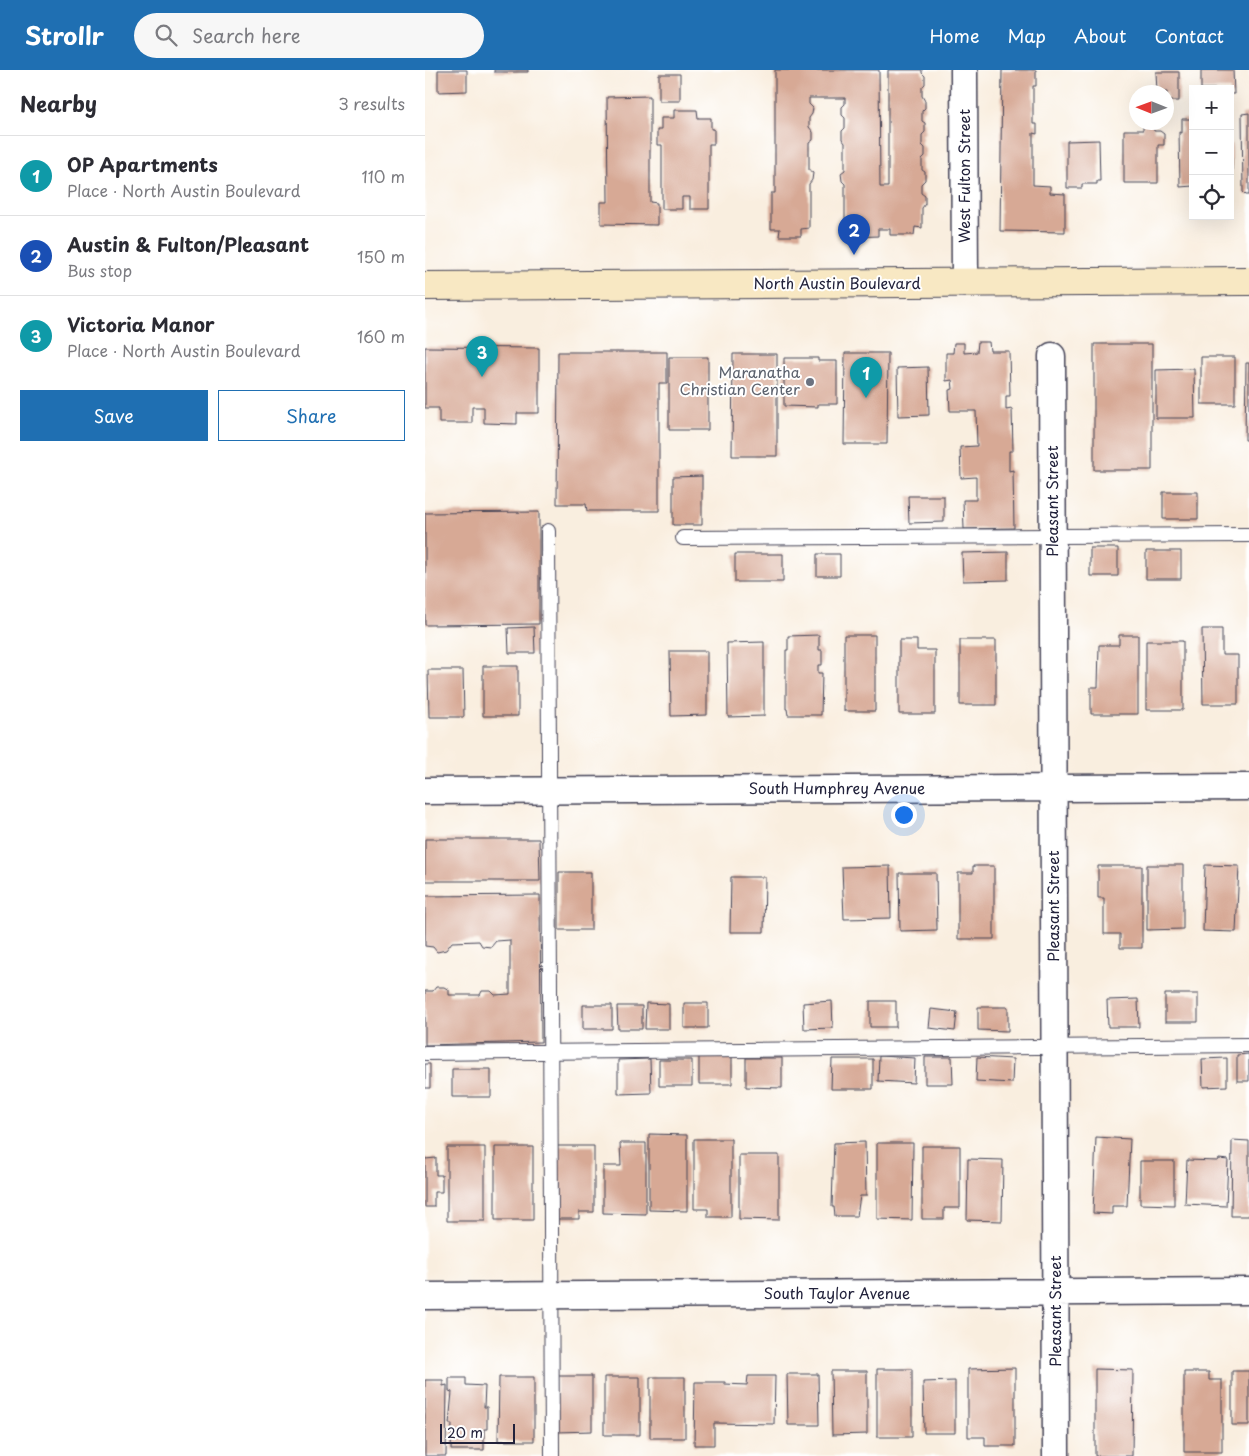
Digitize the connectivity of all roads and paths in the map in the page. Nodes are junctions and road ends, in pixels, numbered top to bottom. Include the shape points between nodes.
1 (964, 70) edge
2 (1249, 281) edge
3 (965, 283) junction
4 (425, 286) edge
5 (1052, 356) dead end
6 (548, 531) dead end
7 (1249, 535) edge
8 (1053, 536) junction
9 (683, 538) dead end
10 (1249, 787) edge
11 (1053, 788) junction
12 (549, 790) junction
13 (425, 791) edge
14 (1249, 1045) edge
15 (1055, 1047) junction
16 (550, 1052) junction
17 (425, 1053) edge
18 (1056, 1292) junction
19 (1249, 1292) edge
20 (551, 1295) junction
21 (425, 1296) edge
22 (552, 1456) edge
23 (1056, 1456) edge

1 - 3 street, West Fulton Street
2 - 3 street, North Austin Boulevard
3 - 4 street, North Austin Boulevard
5 - 8 street, Pleasant Street
6 - 12 lane
7 - 8 lane
8 - 9 lane
8 - 11 street, Pleasant Street
10 - 11 street, South Humphrey Avenue
11 - 12 street, South Humphrey Avenue
11 - 15 street, Pleasant Street
12 - 13 street, South Humphrey Avenue
12 - 16 lane
14 - 15 lane
15 - 16 lane
15 - 18 street, Pleasant Street
16 - 17 lane
16 - 20 lane
18 - 19 street, South Taylor Avenue
18 - 20 street, South Taylor Avenue
18 - 23 street, Pleasant Street
20 - 21 street, South Taylor Avenue
20 - 22 lane

